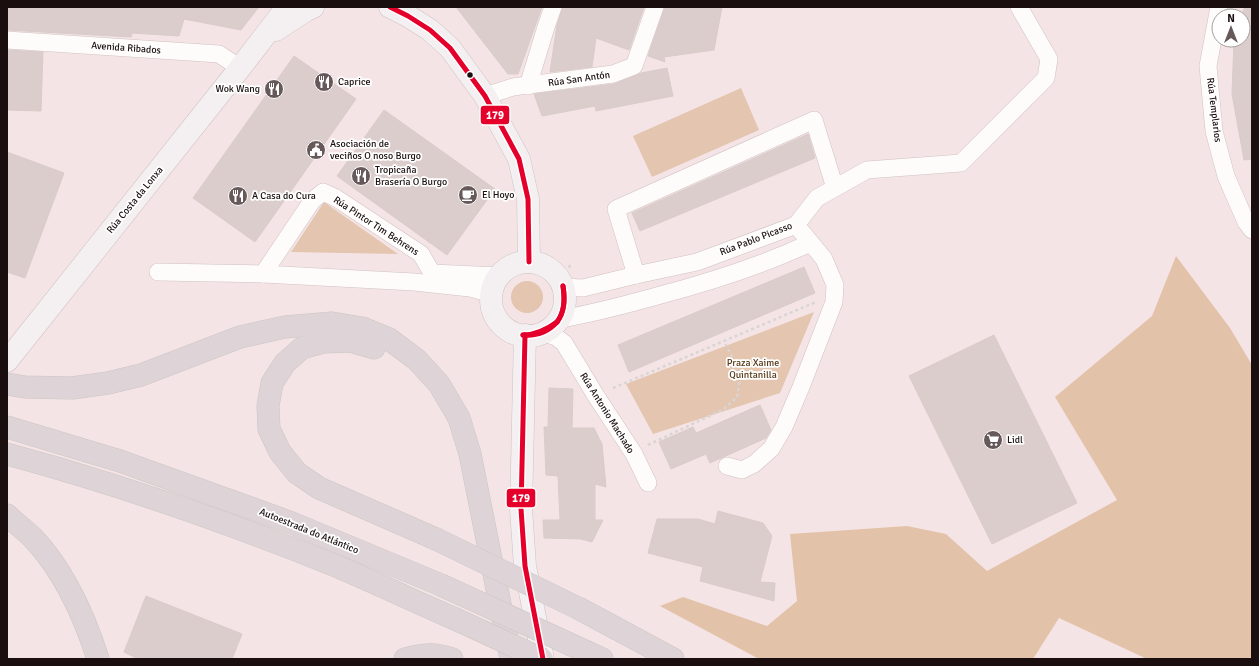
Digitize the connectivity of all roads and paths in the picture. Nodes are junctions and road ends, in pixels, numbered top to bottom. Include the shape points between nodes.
1 (287, 7) edge
2 (313, 7) edge
3 (390, 7) edge
4 (414, 7) edge
5 (553, 7) edge
6 (655, 7) edge
7 (1019, 7) edge
8 (1219, 7) edge
9 (430, 30) junction
10 (263, 39) junction
11 (7, 40) edge
12 (240, 68) junction
13 (528, 86) junction
14 (485, 96) junction
15 (835, 188) junction
16 (796, 225) junction
17 (1252, 230) edge
18 (810, 243) junction
19 (529, 262) junction
20 (158, 272) dead end
21 (263, 274) junction
22 (636, 275) junction
23 (499, 276) junction
24 (564, 287) junction
25 (834, 294) junction
26 (491, 297) junction
27 (567, 317) junction
28 (533, 334) junction
29 (724, 340) junction
30 (564, 343) junction
31 (7, 362) edge
32 (7, 384) edge
33 (596, 396) junction
34 (7, 427) edge
35 (7, 454) edge
36 (634, 454) junction
37 (727, 466) dead end
38 (648, 484) dead end
39 (7, 515) edge
40 (594, 655) edge
41 (98, 659) edge
42 (405, 659) edge
43 (452, 659) edge
44 (497, 659) edge
45 (511, 659) edge
46 (543, 659) edge
47 (673, 659) edge

1 - 10 main road, Rúa Costa da Lonxa
2 - 10 main road, Rúa Costa da Lonxa
3 - 9 main road
4 - 9 main road
5 - 13 street
6 - 13 street, Rúa San Antón via 634,66 613,74
7 - 15 street, Rúa Pablo Picasso via 1049,59 1046,78 962,164 867,170
8 - 17 street, Rúa Templarios via 1208,66 1214,131 1226,176
9 - 14 main road via 450,48
10 - 12 main road, Rúa Costa da Lonxa
11 - 12 street, Avenida Ribados via 220,54
12 - 31 main road, Rúa Costa da Lonxa
13 - 14 street, Rúa San Antón via 513,87
14 - 19 main road via 519,158 528,199
15 - 16 street, Rúa Pablo Picasso via 817,198
15 - 22 street via 814,120 616,209
16 - 18 street
16 - 22 street, Rúa Pablo Picasso via 697,262
18 - 25 street via 824,259 835,285
18 - 27 street via 780,257 705,283 589,314
19 - 23 main road via 515,264
19 - 24 main road via 550,268
20 - 21 street
21 - 23 street, Rúa Pintor Tim Behrens via 312,201 322,192 336,198 421,254 432,273
21 - 26 street via 414,282 470,288 485,292
22 - 24 street, Rúa Pablo Picasso via 583,288
23 - 26 main road
24 - 27 main road via 563,310
25 - 29 path
25 - 37 street via 834,302 784,428 771,448 754,464 742,470
26 - 28 main road via 493,311 507,329 517,334
27 - 28 main road via 550,328
27 - 30 street
28 - 30 street via 556,337
28 - 46 main road via 522,517 525,566
29 - 33 path
29 - 36 path via 741,374 738,396 724,409 654,441
30 - 33 street, Rúa Antonio Machado
32 - 45 highway via 72,388 108,383 141,376 240,337 285,327 332,322 362,328 389,339 417,360 439,384 459,418 472,462
33 - 36 street, Rúa Antonio Machado
34 - 40 highway, Autoestrada do Atlántico, bridge via 120,461 292,523 441,585
35 - 46 highway, bridge via 152,497 246,531 335,566
36 - 38 street, Rúa Antonio Machado
39 - 41 highway via 32,537 53,562 77,602
42 - 43 highway via 425,654
44 - 47 highway, bridge via 463,487 452,439 438,409 420,383 397,362 374,348 350,341 324,342 302,348 285,363 272,383 268,406 269,429 280,452 297,473 319,488 436,539 580,609

